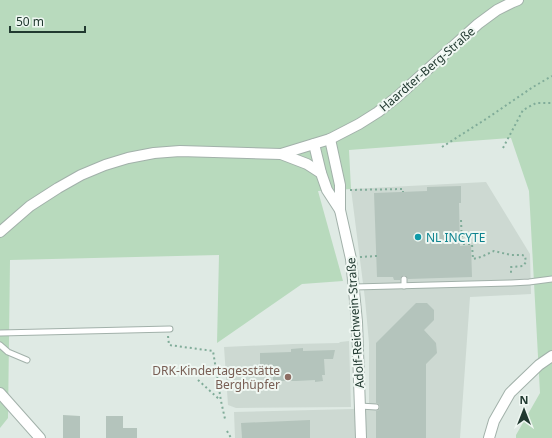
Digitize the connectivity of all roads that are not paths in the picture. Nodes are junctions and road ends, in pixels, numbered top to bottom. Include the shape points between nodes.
1 (518, 0) edge
2 (330, 138) junction
3 (314, 144) junction
4 (281, 154) junction
5 (321, 173) junction
6 (340, 210) junction
7 (0, 232) edge
8 (404, 279) dead end
9 (552, 279) edge
10 (404, 286) junction
11 (354, 287) junction
12 (170, 329) dead end
13 (0, 333) edge
14 (0, 345) edge
15 (552, 356) edge
16 (27, 360) dead end
17 (0, 392) edge
18 (360, 406) junction
19 (376, 407) dead end
20 (40, 438) edge
21 (361, 438) edge
22 (489, 438) edge

1 - 2 street, Haardter-Berg-Straße via 497,10 478,24 378,112
2 - 3 street, Haardter-Berg-Straße
2 - 6 street, Adolf-Reichwein-Straße via 340,185
3 - 4 street, Haardter-Berg-Straße
3 - 5 street, Adolf-Reichwein-Straße
4 - 5 street via 307,164
4 - 7 street, Haardter-Berg-Straße via 180,151 128,158 105,165 58,188 30,206
5 - 6 street, Adolf-Reichwein-Straße via 327,190
6 - 11 street, Adolf-Reichwein-Straße via 351,259
8 - 10 lane
9 - 10 lane via 511,283
10 - 11 lane
11 - 18 street, Adolf-Reichwein-Straße
12 - 13 lane
14 - 16 lane via 8,352
15 - 22 street via 510,393 494,421
17 - 20 street
18 - 19 lane
18 - 21 street, Adolf-Reichwein-Straße

